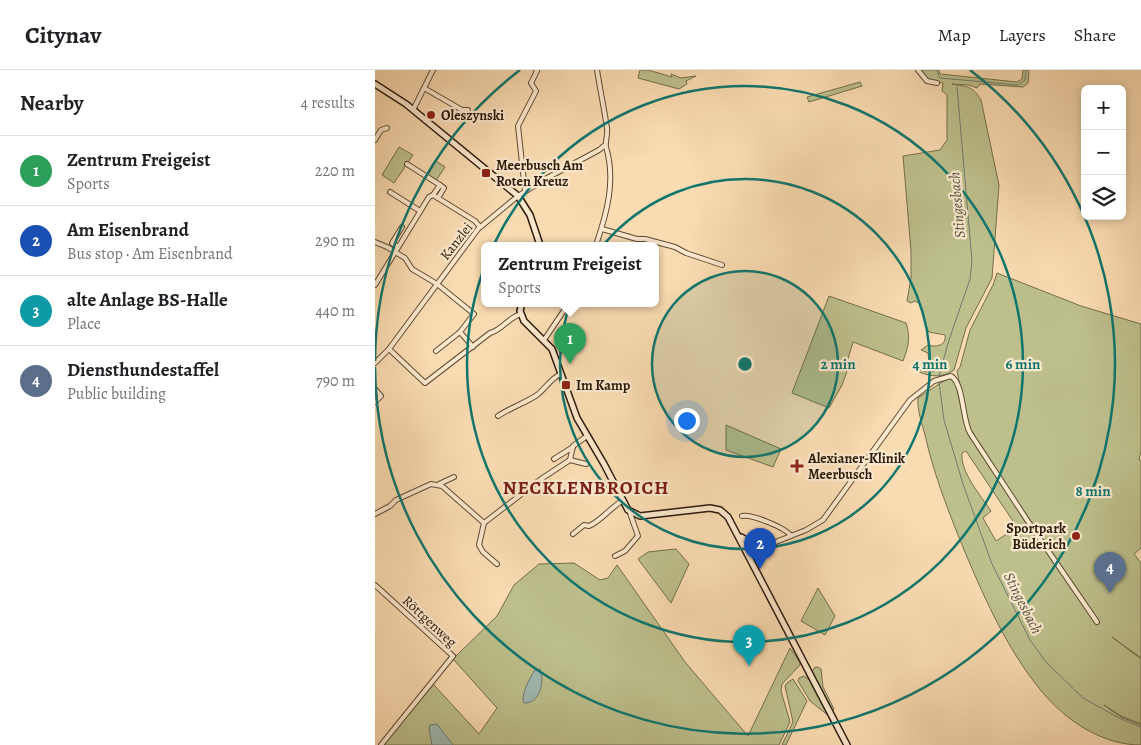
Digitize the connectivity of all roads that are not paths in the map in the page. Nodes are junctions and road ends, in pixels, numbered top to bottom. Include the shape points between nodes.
1 (433, 70) edge
2 (536, 70) edge
3 (597, 70) edge
4 (918, 70) edge
5 (937, 83) dead end
6 (375, 84) edge
7 (425, 88) junction
8 (413, 110) junction
9 (468, 110) dead end
10 (387, 128) dead end
11 (375, 140) edge
12 (605, 145) junction
13 (407, 164) dead end
14 (440, 185) junction
15 (525, 191) junction
16 (390, 192) dead end
17 (433, 195) junction
18 (518, 196) junction
19 (438, 198) junction
20 (420, 211) junction
21 (402, 227) dead end
22 (480, 227) junction
23 (602, 229) junction
24 (375, 242) edge
25 (539, 242) edge
26 (598, 242) edge
27 (655, 242) edge
28 (659, 243) edge
29 (398, 246) junction
30 (395, 252) junction
31 (722, 265) dead end
32 (437, 284) junction
33 (375, 285) edge
34 (522, 307) edge
35 (566, 307) edge
36 (521, 314) junction
37 (460, 332) junction
38 (544, 340) junction
39 (473, 347) junction
40 (389, 349) junction
41 (436, 351) dead end
42 (376, 360) edge
43 (561, 374) junction
44 (375, 389) edge
45 (375, 402) edge
46 (498, 416) dead end
47 (587, 436) junction
48 (573, 446) junction
49 (553, 459) dead end
50 (570, 460) junction
51 (586, 464) dead end
52 (454, 476) dead end
53 (439, 484) junction
54 (622, 501) junction
55 (630, 512) junction
56 (375, 514) edge
57 (743, 516) dead end
58 (484, 523) junction
59 (573, 534) dead end
60 (791, 536) junction
61 (740, 537) junction
62 (771, 544) junction
63 (748, 554) junction
64 (615, 556) dead end
65 (497, 564) dead end
66 (375, 585) edge
67 (1097, 622) dead end
68 (381, 745) edge
69 (847, 745) edge

1 - 7 street
2 - 15 street via 531,83 536,90 518,126
3 - 12 street via 607,130
4 - 5 street via 923,78
6 - 8 main road
7 - 8 street
7 - 9 street via 462,110
8 - 18 main road
10 - 11 street via 381,130
12 - 15 street, Kanzlei
12 - 23 street via 609,156 610,186
13 - 14 street
14 - 17 street
14 - 19 street via 444,188
15 - 18 street, Kanzlei
16 - 20 street
17 - 19 street
17 - 20 street
18 - 22 street, Kanzlei
18 - 25 main road via 530,214
19 - 22 street
20 - 29 street
21 - 29 street via 392,243
22 - 32 street, Kanzlei
23 - 26 street
23 - 27 street
24 - 30 street
28 - 31 street
29 - 30 street
30 - 32 street via 405,258 412,269
30 - 33 street
32 - 37 street via 474,314
32 - 40 street, Kanzlei
34 - 36 main road
35 - 38 street
36 - 38 main road via 527,325
36 - 39 street
37 - 39 street
37 - 41 street
38 - 43 main road via 552,349
39 - 40 street via 425,383
40 - 42 street, Kanzlei
43 - 46 street via 531,399
43 - 47 main road via 575,414
44 - 45 street via 381,396
47 - 48 street
47 - 54 main road
48 - 49 street
48 - 50 street
50 - 51 street
50 - 58 street
52 - 53 street
53 - 56 street via 426,485
53 - 58 street
54 - 55 main road
54 - 59 street via 593,524 584,525
55 - 61 main road via 640,516 714,508 728,517
55 - 64 street via 639,536 625,551
57 - 60 street via 750,515 787,531
58 - 65 street via 479,545
60 - 62 street
60 - 67 street via 813,528 826,518 913,397 934,381 954,377 970,433
61 - 62 main road via 755,545
61 - 63 main road
62 - 63 street
63 - 69 main road
66 - 68 street, Röttgenweg via 453,656

